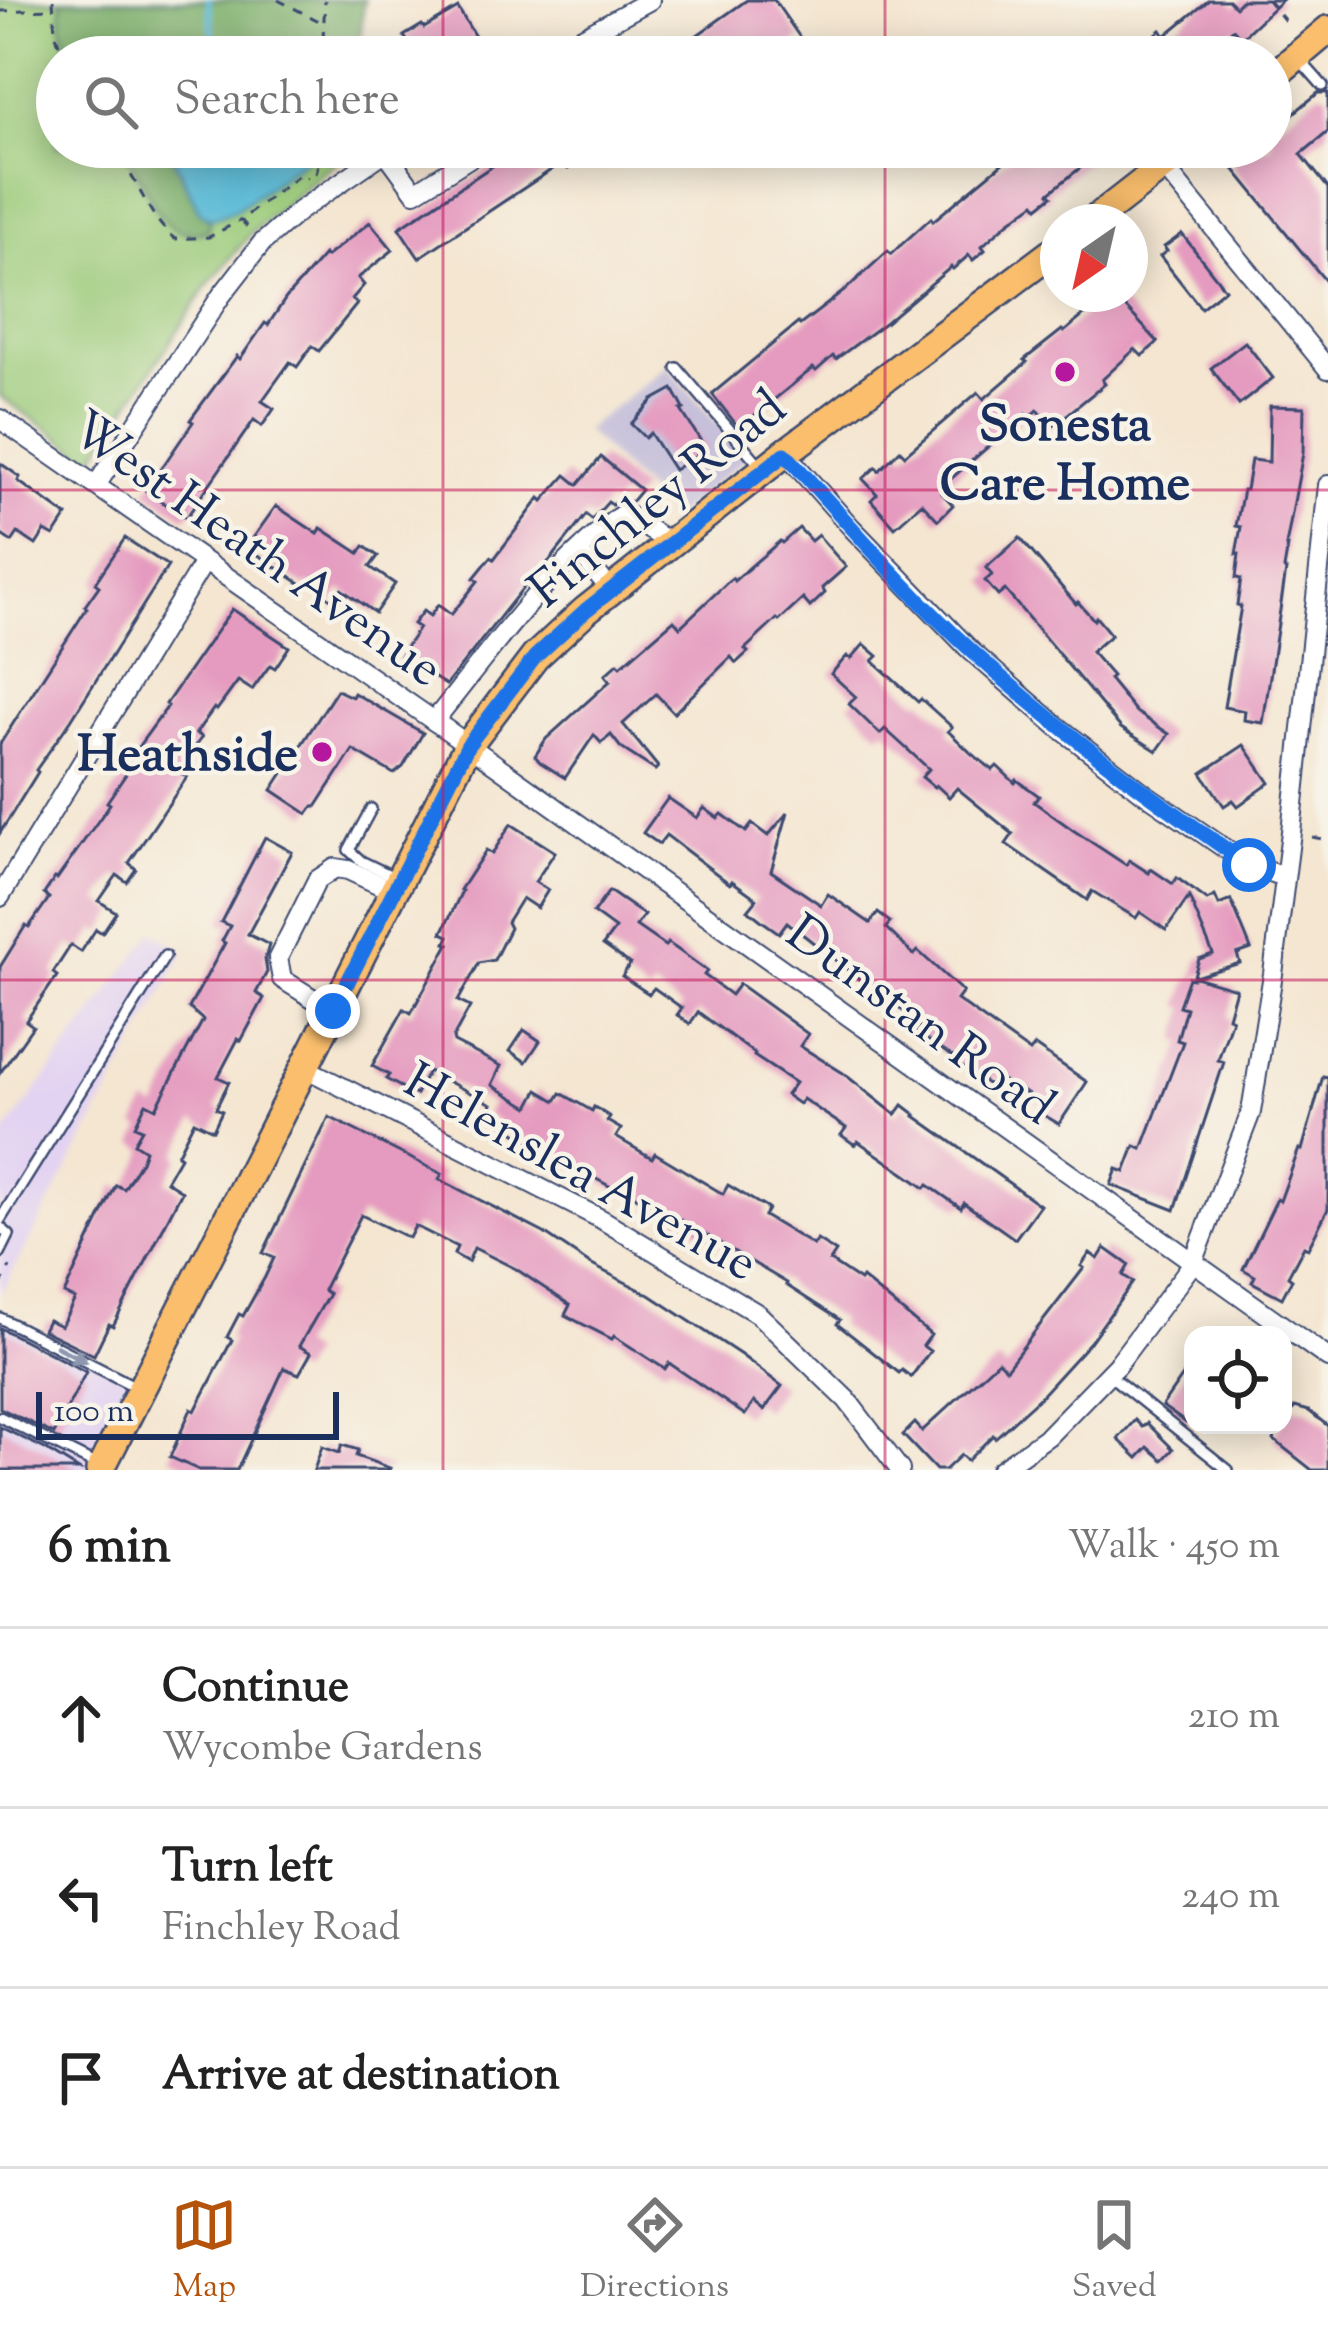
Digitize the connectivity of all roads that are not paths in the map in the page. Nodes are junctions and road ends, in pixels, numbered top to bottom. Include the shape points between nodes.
1 (650, 0) edge
2 (1328, 30) edge
3 (584, 36) edge
4 (1296, 45) junction
5 (1292, 50) edge
6 (1323, 86) dead end
7 (361, 168) edge
8 (400, 168) edge
9 (453, 168) edge
10 (1163, 168) edge
11 (1165, 168) edge
12 (1116, 204) edge
13 (1040, 262) edge
14 (677, 368) dead end
15 (1328, 369) edge
16 (0, 419) edge
17 (774, 462) junction
18 (97, 484) junction
19 (1328, 485) edge
20 (670, 543) junction
21 (579, 553) junction
22 (204, 562) junction
23 (611, 590) junction
24 (434, 721) junction
25 (468, 745) junction
26 (371, 809) dead end
27 (1284, 878) junction
28 (396, 885) junction
29 (0, 898) edge
30 (165, 956) dead end
31 (333, 1011) junction
32 (305, 1068) junction
33 (0, 1224) edge
34 (0, 1253) edge
35 (1192, 1264) junction
36 (0, 1318) edge
37 (1328, 1358) edge
38 (1108, 1374) junction
39 (141, 1390) junction
40 (0, 1417) edge
41 (101, 1469) edge
42 (900, 1470) edge
43 (1000, 1470) edge
44 (1228, 1470) edge

1 - 3 street
2 - 4 main road
4 - 5 main road
4 - 6 lane
7 - 18 street via 262,243
8 - 9 street via 415,192
10 - 12 main road
11 - 15 street
13 - 17 main road, Finchley Road
14 - 17 lane
16 - 18 street, West Heath Avenue
17 - 20 main road, Finchley Road
17 - 27 street via 1058,726 1249,865
18 - 22 street, West Heath Avenue
19 - 27 street
20 - 21 street via 624,513
20 - 23 main road, Finchley Road
21 - 23 street
21 - 24 street via 537,592
22 - 24 street, West Heath Avenue
22 - 29 street
23 - 25 main road, Finchley Road via 535,657
24 - 25 street, West Heath Avenue
25 - 28 main road, Finchley Road
25 - 35 street, Dunstan Road
26 - 28 lane via 350,850
27 - 35 street via 1251,1112
28 - 31 main road, Finchley Road
28 - 31 street via 335,868 317,880 278,958 282,979
30 - 33 lane
31 - 32 main road, Finchley Road
32 - 39 main road, Finchley Road
32 - 42 street, Helenslea Avenue via 602,1220 758,1314 847,1400
33 - 34 lane via 9,1235
35 - 37 street, Dunstan Road
35 - 38 street
36 -> 39 lane
38 - 43 street via 1048,1436
38 - 44 lane
39 - 41 main road, Finchley Road
40 - 41 lane

